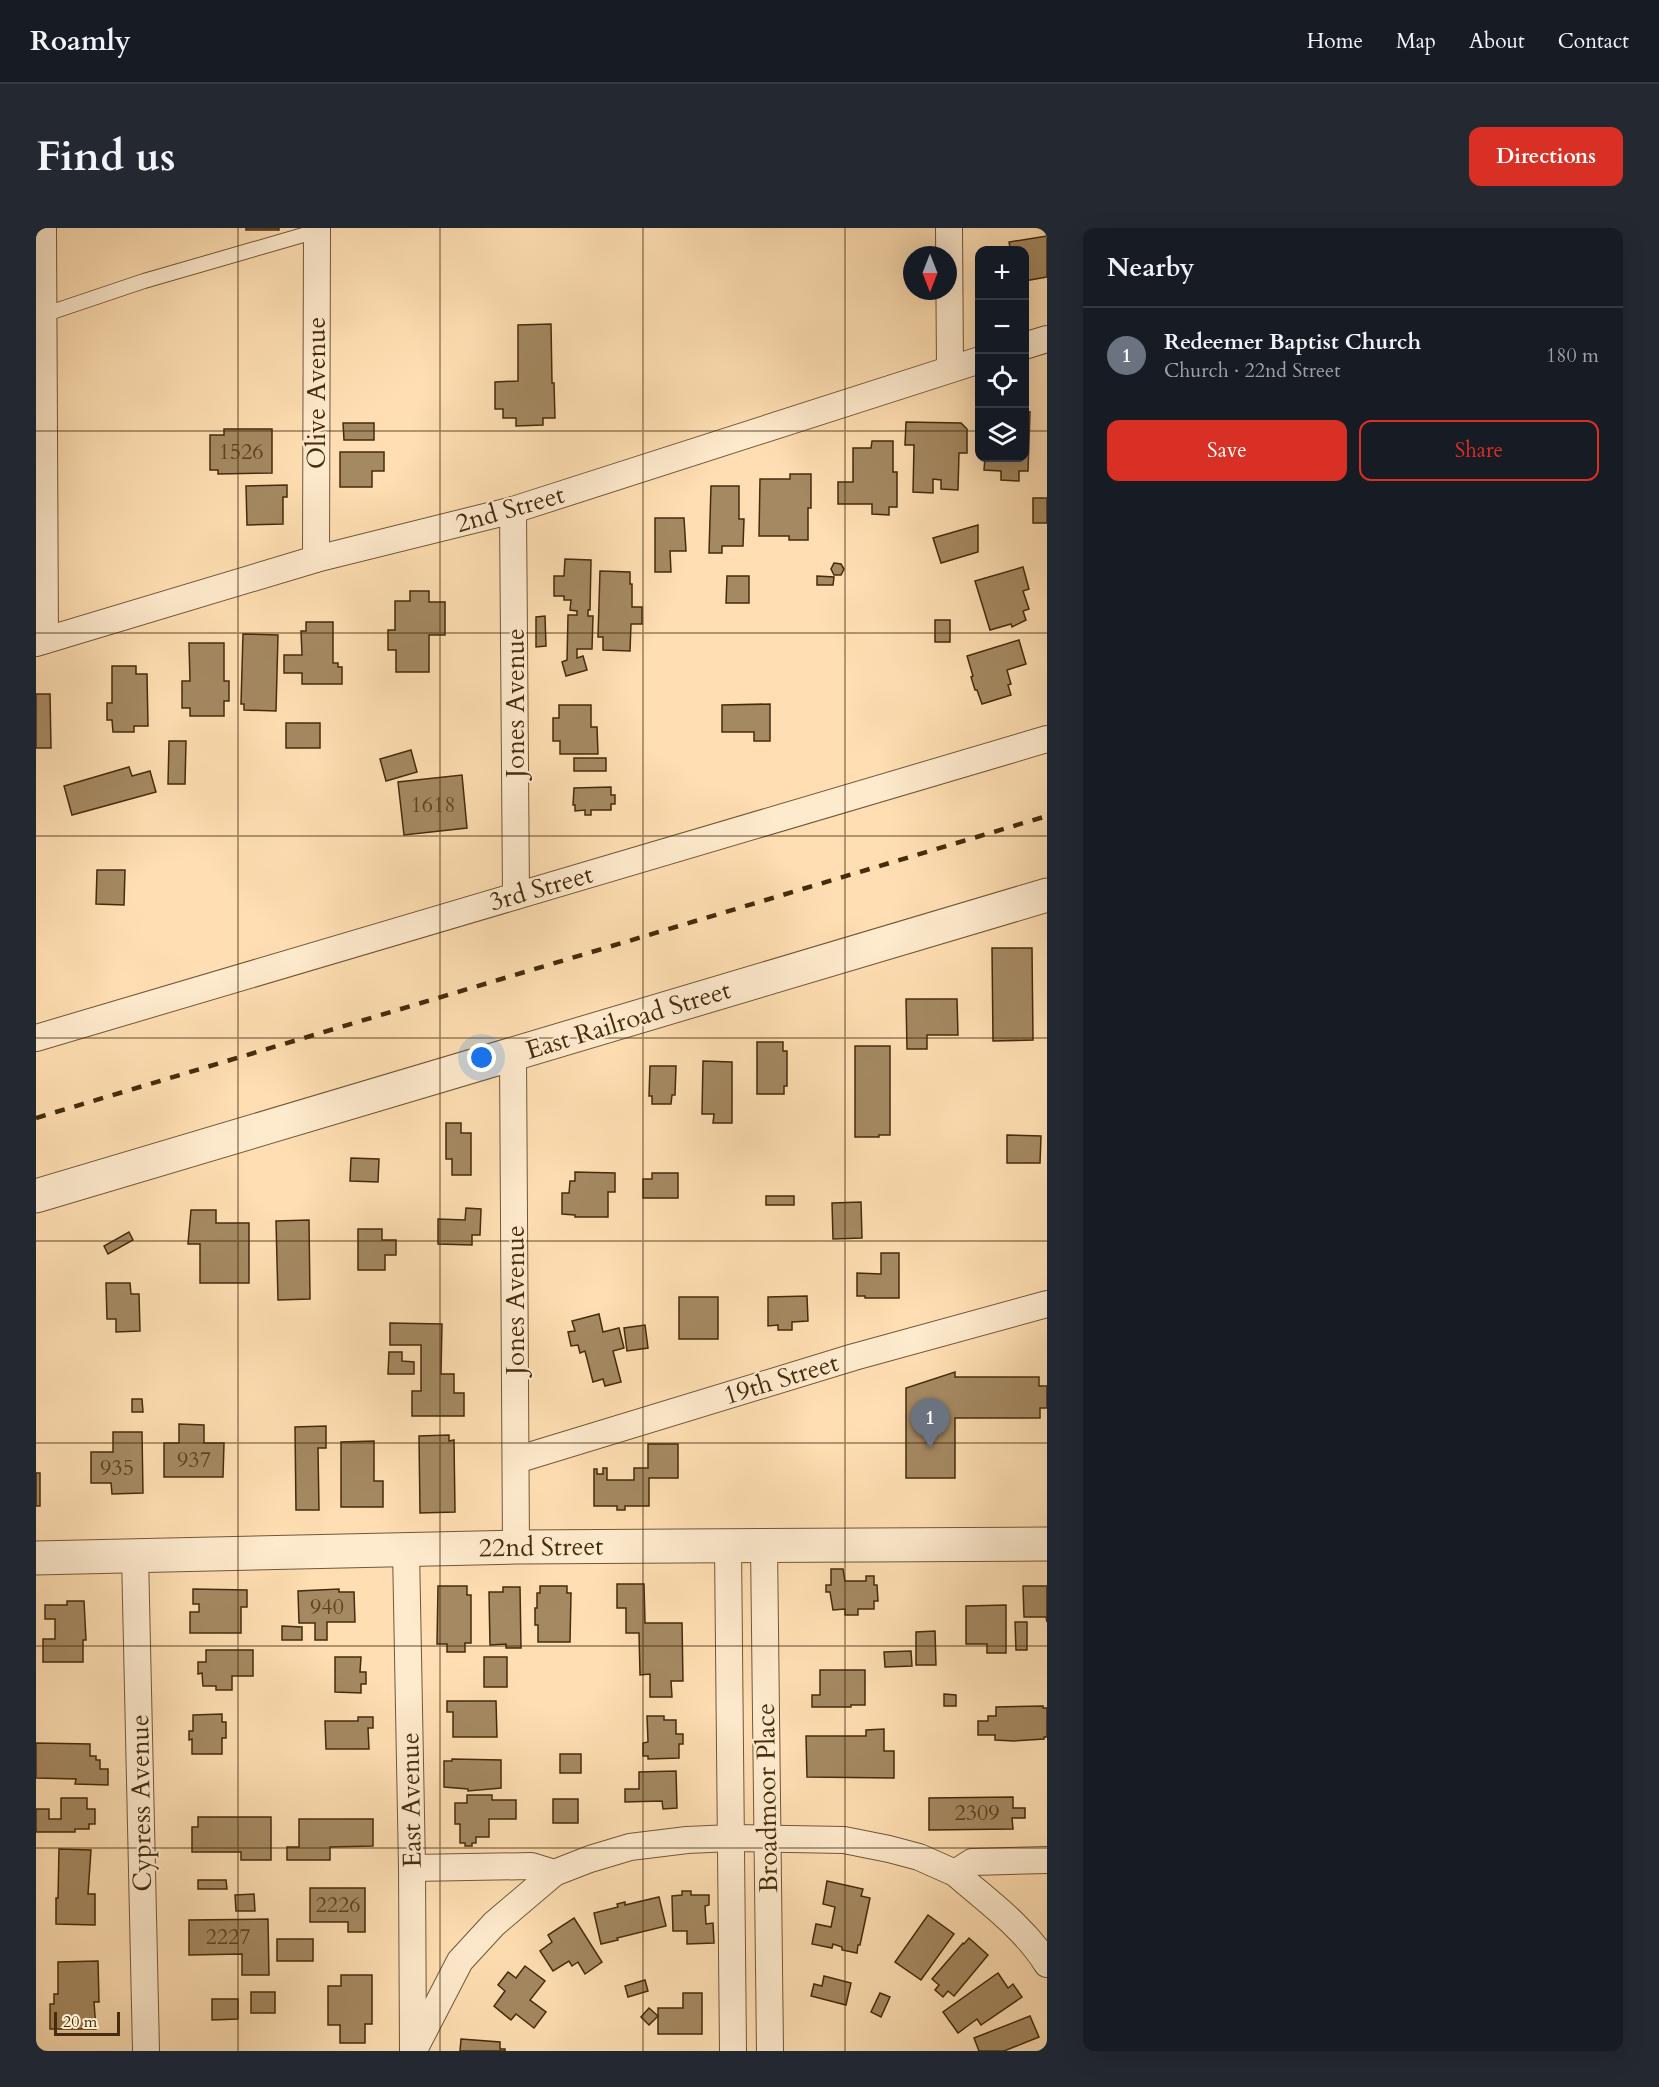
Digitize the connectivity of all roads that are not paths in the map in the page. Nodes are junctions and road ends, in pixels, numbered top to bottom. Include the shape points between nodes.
1 (43, 228) edge
2 (949, 228) edge
3 (317, 229) edge
4 (43, 315) junction
5 (1047, 339) edge
6 (1029, 344) edge
7 (975, 362) edge
8 (950, 369) junction
9 (513, 510) junction
10 (316, 559) junction
11 (40, 641) edge
12 (1047, 739) edge
13 (1047, 895) edge
14 (516, 896) junction
15 (36, 1038) edge
16 (513, 1054) junction
17 (36, 1196) edge
18 (1047, 1304) edge
19 (516, 1460) junction
20 (1047, 1544) edge
21 (764, 1545) junction
22 (516, 1546) junction
23 (728, 1546) junction
24 (406, 1549) junction
25 (135, 1555) junction
26 (36, 1558) edge
27 (731, 1838) junction
28 (767, 1839) junction
29 (1047, 1860) edge
30 (412, 1868) junction
31 (554, 1873) junction
32 (955, 1873) junction
33 (1047, 1964) edge
34 (146, 2051) edge
35 (413, 2051) edge
36 (733, 2051) edge
37 (770, 2051) edge

1 - 4 street
2 - 8 street
3 - 4 lane
3 - 10 street, Olive Avenue
4 - 11 street
5 - 6 street
7 - 8 street, 2nd Street
8 - 9 street, 2nd Street
9 - 10 street, 2nd Street
9 - 14 street, Jones Avenue
10 - 11 street, 2nd Street
12 - 14 street, 3rd Street
13 - 16 street, East Railroad Street
14 - 15 street, 3rd Street
16 - 17 street, East Railroad Street
16 - 19 street, Jones Avenue
18 - 19 street, 19th Street via 854,1356
19 - 22 street, Jones Avenue
20 - 21 street, 22nd Street
21 - 23 street, 22nd Street
21 - 28 street, Broadmoor Place
22 - 23 street, 22nd Street
22 - 24 street, 22nd Street
23 - 27 street, Broadmoor Place
24 - 25 street, 22nd Street
24 - 30 street, East Avenue
25 - 26 street, 22nd Street
25 - 34 street, Cypress Avenue
27 - 28 street
27 - 31 street via 630,1847
27 - 36 street, Broadmoor Place
28 - 32 street via 844,1840 919,1857
28 - 37 street, Broadmoor Place
29 - 32 street via 972,1862
30 - 31 street via 531,1866
30 - 35 street, East Avenue
31 - 35 street via 494,1924 460,1961
32 - 33 street via 1011,1921

